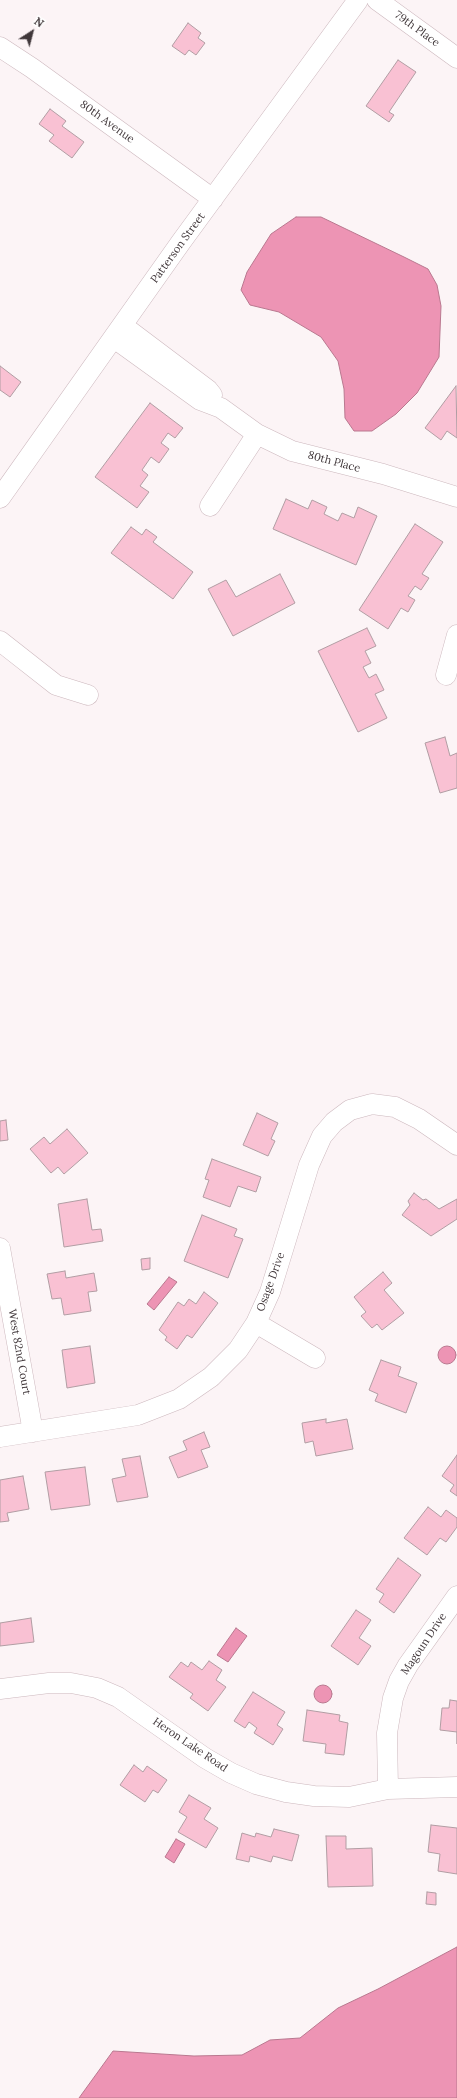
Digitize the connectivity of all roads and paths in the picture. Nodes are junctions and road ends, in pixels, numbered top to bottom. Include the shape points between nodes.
1 (358, 0) edge
2 (377, 0) edge
3 (0, 47) edge
4 (457, 58) edge
5 (213, 199) junction
6 (119, 332) junction
7 (257, 434) junction
8 (457, 497) edge
9 (0, 498) edge
10 (210, 506) dead end
11 (457, 635) edge
12 (0, 641) edge
13 (446, 675) dead end
14 (88, 695) dead end
15 (457, 1145) edge
16 (0, 1248) edge
17 (256, 1323) junction
18 (315, 1358) dead end
19 (33, 1432) junction
20 (0, 1437) edge
21 (457, 1596) edge
22 (0, 1689) edge
23 (457, 1787) edge
24 (388, 1789) junction

1 - 5 street, Patterson Street
2 - 4 street, 79th Place
3 - 5 street, 80th Avenue
5 - 6 street, Patterson Street
6 - 7 street, 80th Place via 200,400 221,408
6 - 9 street, Patterson Street
7 - 8 street, 80th Place via 292,451 383,474
7 - 10 street
11 - 13 street
12 - 14 street via 56,686
15 - 17 street, Osage Drive via 419,1119 395,1107 372,1104 350,1110 334,1122 322,1136 309,1165 270,1292
16 - 19 street, West 82nd Court
17 - 18 street
17 - 19 street, Osage Drive via 238,1350 211,1376 179,1399 138,1415
19 - 20 street, Osage Drive
21 - 24 street, Magoun Drive via 399,1681 393,1698 387,1733
22 - 24 street, Heron Lake Road via 71,1682 97,1688 118,1697 205,1758 231,1773 256,1784 286,1792 349,1798
23 - 24 street, Heron Lake Road

